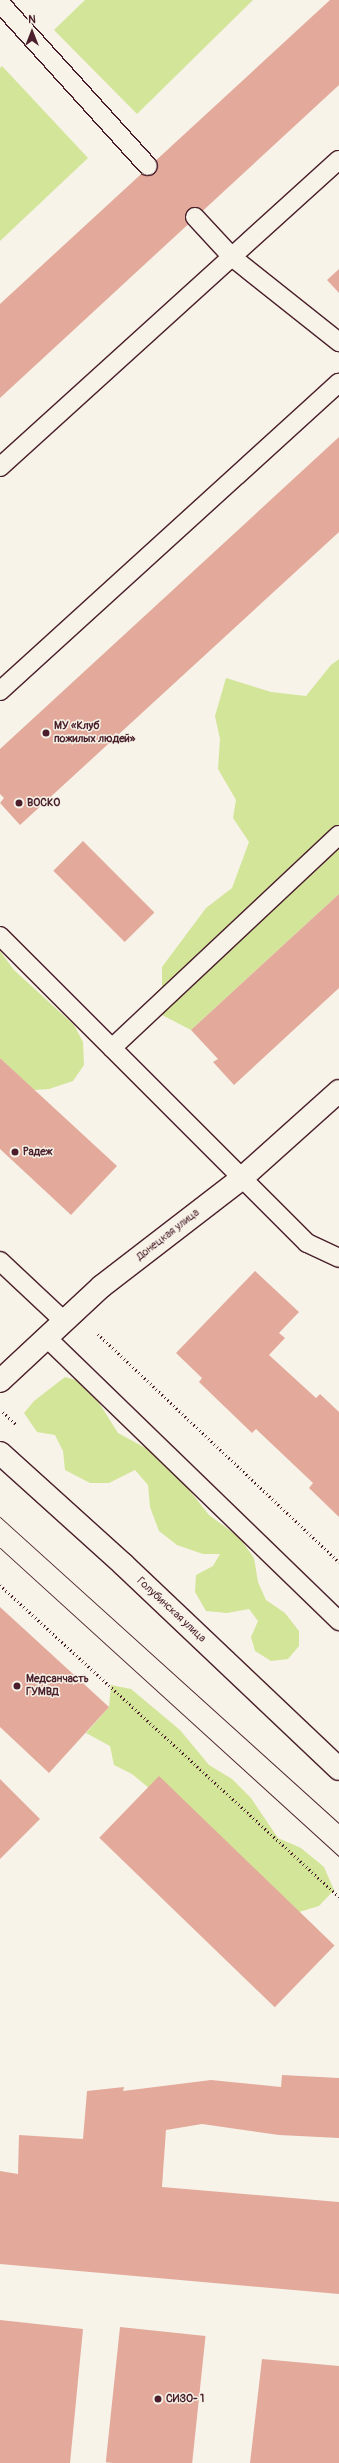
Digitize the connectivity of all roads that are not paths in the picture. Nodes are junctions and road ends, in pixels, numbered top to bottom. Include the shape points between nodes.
1 (0, 3) edge
2 (339, 160) edge
3 (148, 166) dead end
4 (195, 217) dead end
5 (232, 257) junction
6 (339, 342) edge
7 (339, 383) edge
8 (0, 467) edge
9 (0, 691) edge
10 (339, 835) edge
11 (0, 936) edge
12 (112, 1048) junction
13 (339, 1090) edge
14 (242, 1178) junction
15 (339, 1258) edge
16 (0, 1261) edge
17 (64, 1321) junction
18 (46, 1338) junction
19 (0, 1381) edge
20 (0, 1453) edge
21 (339, 1620) edge
22 (339, 1769) edge

1 - 3 lane
2 - 5 lane
4 - 5 lane
5 - 6 lane
5 - 8 lane
7 - 9 lane
10 - 12 lane
11 - 12 lane
12 - 14 lane
13 - 14 street, Донецкая улица
14 - 15 lane via 307,1242
14 - 17 street, Донецкая улица via 102,1286
16 - 17 lane
17 - 18 street, Донецкая улица
18 - 19 street, Донецкая улица
18 - 21 lane
20 - 22 street, Голубинская улица via 124,1565

